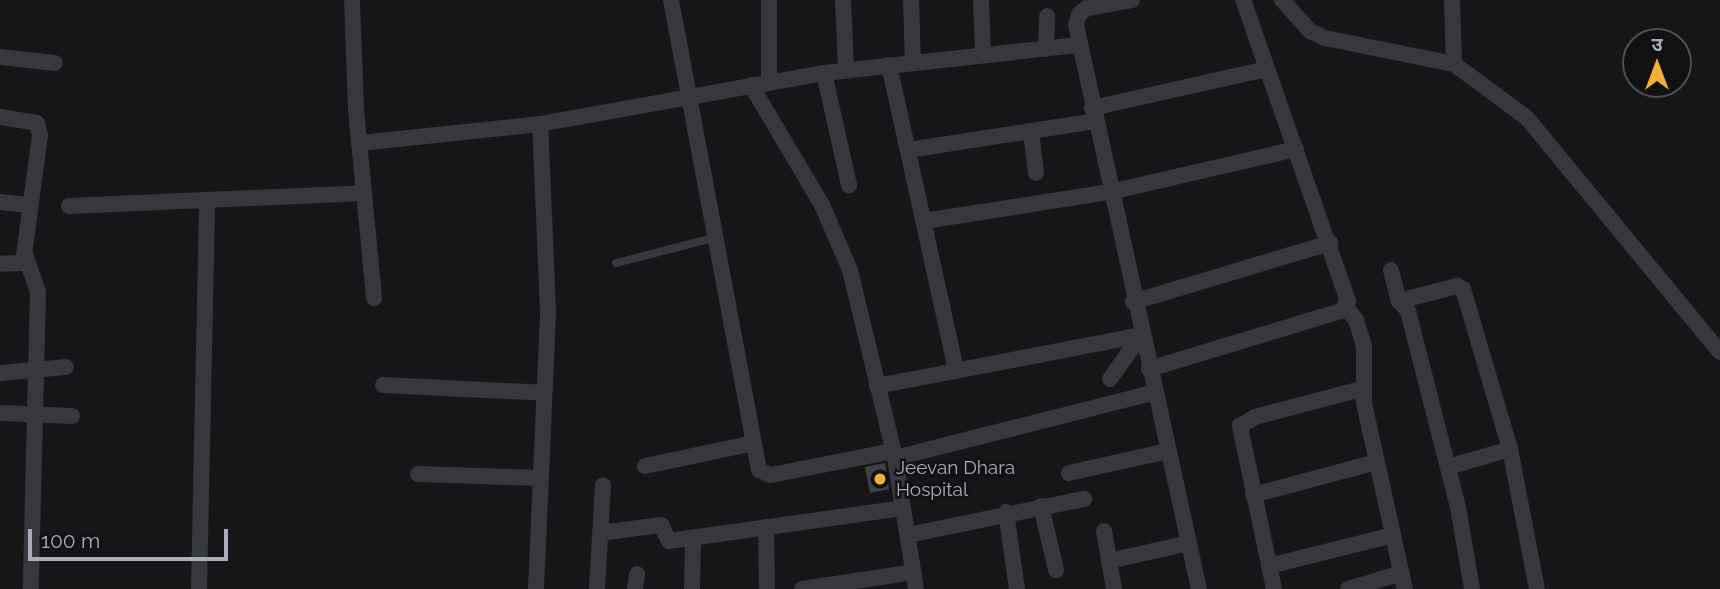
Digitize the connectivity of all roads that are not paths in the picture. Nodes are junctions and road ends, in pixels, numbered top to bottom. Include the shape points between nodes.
1 (352, 0) edge
2 (671, 0) edge
3 (769, 0) edge
4 (843, 0) edge
5 (911, 0) edge
6 (982, 0) edge
7 (1132, 0) edge
8 (1242, 0) edge
9 (1282, 0) edge
10 (1452, 0) edge
11 (1047, 16) dead end
12 (1079, 45) junction
13 (1046, 49) junction
14 (983, 55) junction
15 (0, 57) edge
16 (55, 63) dead end
17 (913, 63) junction
18 (1454, 64) junction
19 (889, 65) junction
20 (1267, 69) junction
21 (846, 70) junction
22 (824, 73) junction
23 (769, 81) junction
24 (751, 85) junction
25 (687, 97) junction
26 (1093, 114) junction
27 (0, 117) edge
28 (540, 124) junction
29 (1031, 131) junction
30 (360, 143) junction
31 (1296, 149) junction
32 (908, 150) junction
33 (1036, 173) dead end
34 (849, 185) dead end
35 (1110, 192) junction
36 (364, 193) junction
37 (207, 200) junction
38 (0, 202) edge
39 (31, 205) junction
40 (69, 206) dead end
41 (924, 221) junction
42 (717, 237) junction
43 (1330, 243) junction
44 (25, 254) junction
45 (615, 262) dead end
46 (0, 264) edge
47 (1391, 270) dead end
48 (374, 298) dead end
49 (1399, 300) junction
50 (1133, 302) junction
51 (1346, 308) junction
52 (1141, 335) junction
53 (1720, 352) edge
54 (66, 367) dead end
55 (38, 369) junction
56 (1149, 369) junction
57 (956, 371) junction
58 (0, 373) edge
59 (1110, 379) dead end
60 (383, 385) dead end
61 (877, 386) junction
62 (1362, 389) junction
63 (1155, 392) junction
64 (544, 393) junction
65 (0, 413) edge
66 (38, 415) junction
67 (72, 416) dead end
68 (754, 443) junction
69 (1510, 449) junction
70 (1168, 451) junction
71 (894, 454) junction
72 (1377, 462) junction
73 (645, 466) dead end
74 (1448, 467) junction
75 (1069, 473) dead end
76 (418, 474) dead end
77 (541, 478) junction
78 (603, 485) dead end
79 (1253, 495) junction
80 (1084, 499) dead end
81 (1041, 506) junction
82 (903, 508) junction
83 (1006, 512) junction
84 (766, 527) junction
85 (1104, 531) dead end
86 (600, 533) junction
87 (908, 535) junction
88 (1393, 535) junction
89 (693, 538) junction
90 (1189, 543) junction
91 (1109, 561) junction
92 (1269, 566) junction
93 (1056, 570) dead end
94 (914, 572) junction
95 (1403, 581) edge
96 (844, 586) edge
97 (31, 589) edge
98 (199, 589) edge
99 (536, 589) edge
100 (597, 589) edge
101 (692, 589) edge
102 (767, 589) edge
103 (802, 589) edge
104 (916, 589) edge
105 (1017, 589) edge
106 (1114, 589) edge
107 (1199, 589) edge
108 (1274, 589) edge
109 (1348, 589) edge
110 (1472, 589) edge
111 (1537, 589) edge

1 - 30 street
2 - 25 street
3 - 23 street
4 - 21 street
5 - 17 street
6 - 14 street
7 - 12 street via 1079,13
8 - 20 street
9 - 18 street via 1310,32 1325,38
10 - 18 street
11 - 13 street
12 - 13 street
12 - 26 street
13 - 14 street
14 - 17 street
15 - 16 street
17 - 19 street
18 - 53 street via 1527,118
19 - 21 street
19 - 32 street
20 - 26 street
20 - 31 street
21 - 22 street
22 - 23 street
22 - 34 street
23 - 24 street
24 - 25 street
24 - 61 street via 842,246
25 - 28 street
25 - 42 street
26 - 29 street
26 - 35 street
27 - 39 street via 30,121 40,128
28 - 30 street
28 - 64 street via 548,311
29 - 32 street
29 - 33 street
30 - 36 street
31 - 35 street
31 - 43 street
32 - 41 street
35 - 41 street
35 - 50 street
36 - 37 street
36 - 48 street
37 - 40 street
37 - 98 street
38 - 39 street
39 - 44 street
41 - 57 street
42 - 45 lane
42 - 68 street
43 - 50 street
43 - 51 street via 1347,291
44 - 46 street via 23,263 16,266
44 - 55 street via 38,292
47 - 49 street
49 - 69 street via 1457,286 1463,289
49 - 74 street via 1408,311
50 - 52 street
51 - 56 street
51 - 62 street via 1356,320 1364,347
52 - 56 street
52 - 57 street
52 - 59 street
54 - 55 street
55 - 58 street
55 - 66 street
56 - 63 street
57 - 61 street
60 - 64 street
61 - 71 street
62 - 72 street
62 - 79 street via 1245,420 1241,435
63 - 70 street
63 - 71 street
64 - 77 street
65 - 66 street
66 - 67 street
66 - 97 street
68 - 71 street via 759,470 771,475
68 - 73 street
69 - 74 street
69 - 111 street
70 - 75 street
70 - 90 street
71 - 82 street
72 - 79 street
72 - 88 street
74 - 110 street
76 - 77 street
77 - 99 street
78 - 86 street
79 - 92 street
80 - 81 street
81 - 83 street
81 - 93 street
82 - 84 street
82 - 87 street
83 - 87 street
83 - 105 street
84 - 89 street
84 - 102 street
85 - 91 street
86 - 89 street via 661,524 669,541
86 - 100 street
87 - 94 street
88 - 92 street
88 - 95 street
89 - 101 street
90 - 91 street
90 - 107 street
91 - 106 street
92 - 108 street
94 - 96 street
94 - 104 street
95 - 109 street
96 - 103 street

